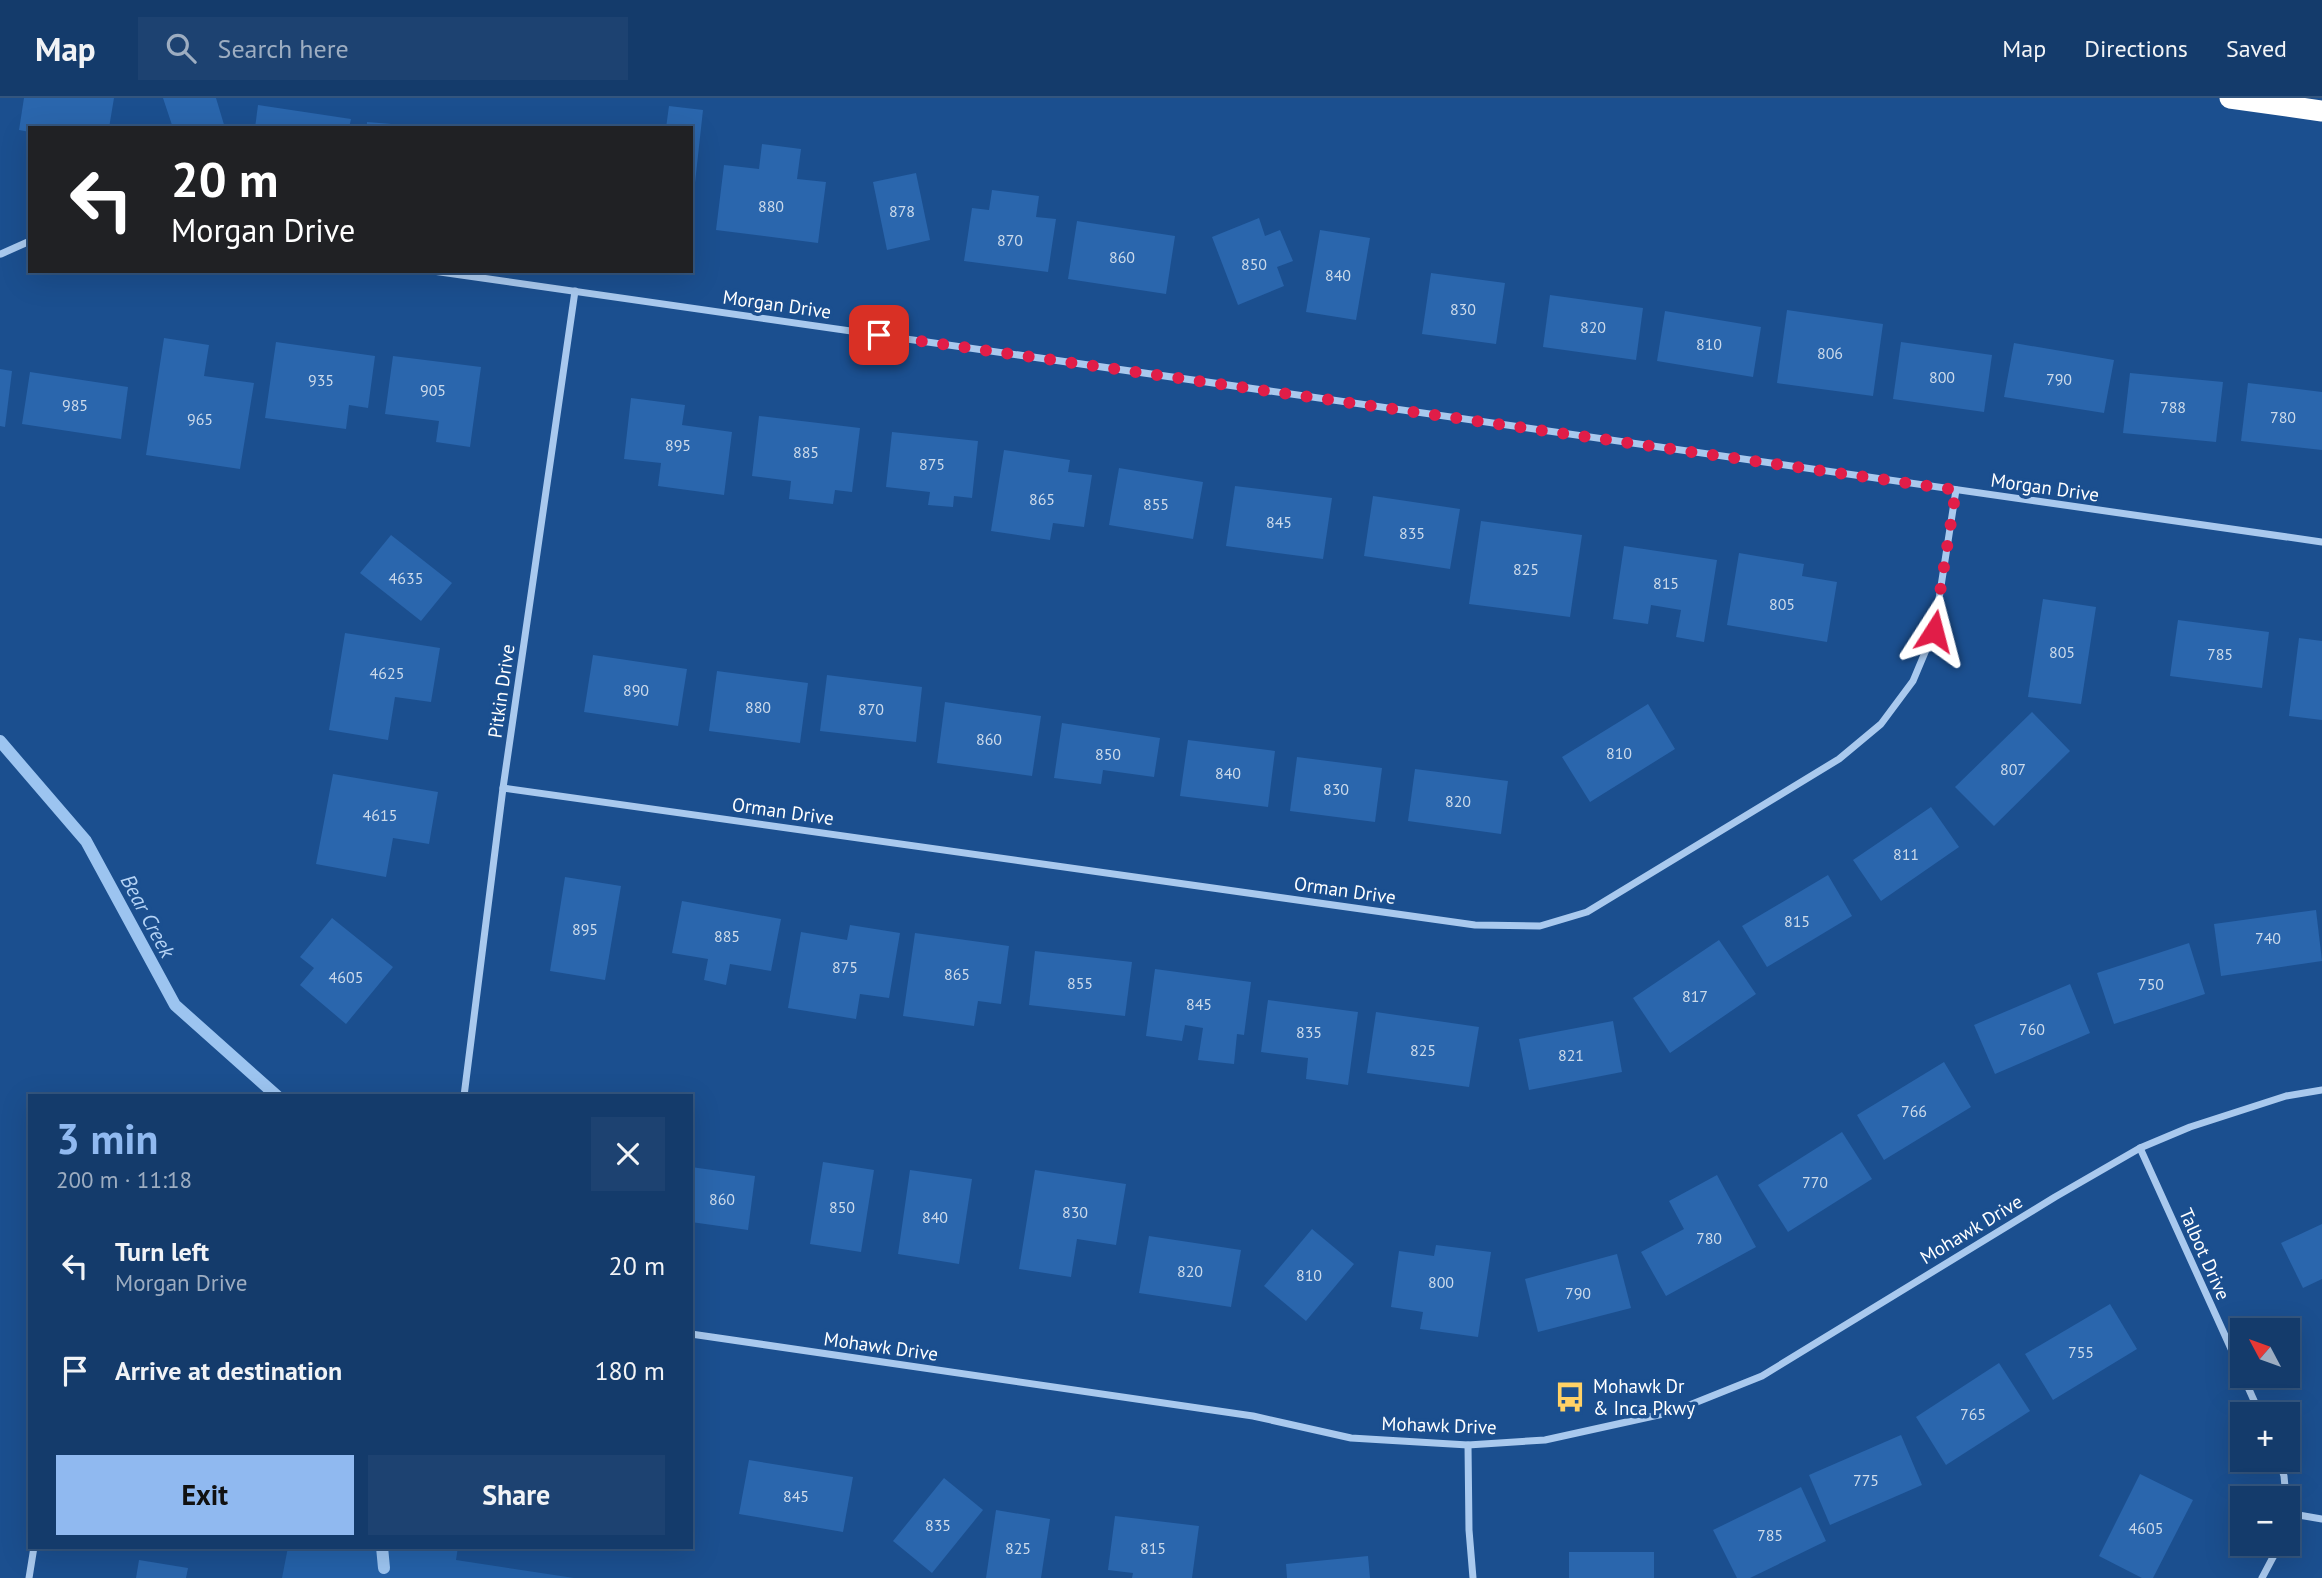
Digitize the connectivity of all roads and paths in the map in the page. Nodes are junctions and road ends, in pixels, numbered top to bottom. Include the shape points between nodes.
1 (2230, 98) edge
2 (2322, 111) edge
3 (28, 242) edge
4 (1, 254) edge
5 (447, 273) edge
6 (575, 291) junction
7 (1956, 490) junction
8 (2322, 542) edge
9 (503, 788) junction
10 (2322, 1090) edge
11 (464, 1094) edge
12 (2140, 1149) junction
13 (693, 1334) edge
14 (2230, 1348) edge
15 (1468, 1445) junction
16 (2300, 1516) edge
17 (2322, 1520) edge
18 (34, 1549) edge
19 (2274, 1556) edge
20 (29, 1578) edge
21 (1473, 1578) edge
22 (2262, 1578) edge

1 - 2 highway
3 - 4 street
5 - 6 street, Morgan Drive
6 - 7 street, Morgan Drive
6 - 9 street, Pitkin Drive
7 - 8 street, Morgan Drive
7 - 9 street, Orman Drive via 1934,631 1913,681 1881,724 1839,759 1587,912 1540,926 1475,925
9 - 11 street, Pitkin Drive
10 - 12 street, Mohawk Drive via 2286,1096 2190,1127
12 - 14 street, Talbot Drive
12 - 15 street, Mohawk Drive via 1762,1376 1672,1412 1545,1440
13 - 15 street, Mohawk Drive via 1253,1416 1352,1438
15 - 21 street
16 - 17 street
18 - 20 street
19 - 22 street

